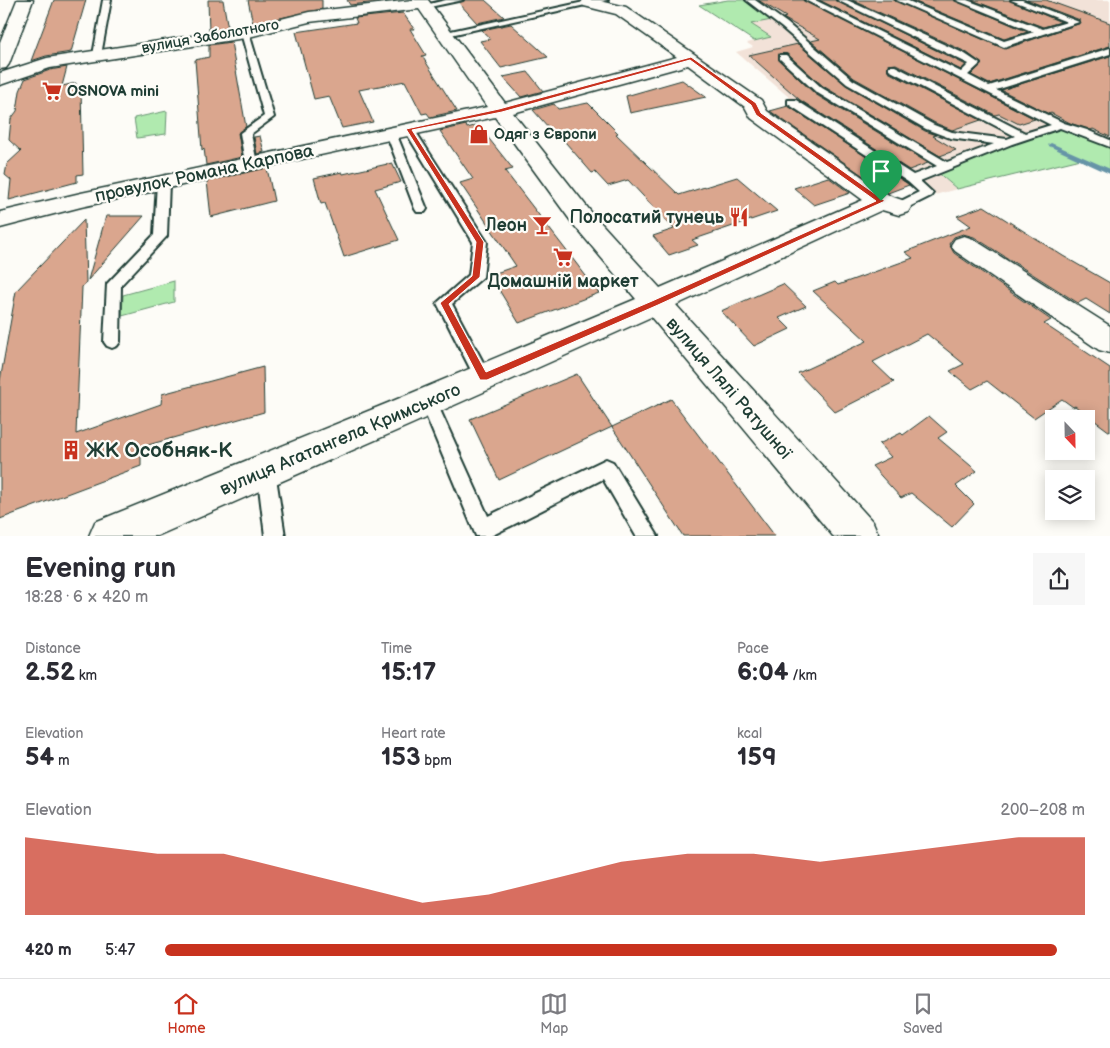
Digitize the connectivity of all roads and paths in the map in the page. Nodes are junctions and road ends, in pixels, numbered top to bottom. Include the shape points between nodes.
1 (25, 0) edge
2 (107, 0) edge
3 (302, 0) edge
4 (459, 0) edge
5 (750, 0) edge
6 (808, 0) edge
7 (841, 0) edge
8 (900, 0) edge
9 (960, 0) edge
10 (1015, 0) edge
11 (597, 1) edge
12 (423, 3) edge
13 (309, 17) junction
14 (1042, 32) junction
15 (246, 33) junction
16 (446, 34) junction
17 (1110, 51) edge
18 (97, 55) junction
19 (783, 57) dead end
20 (691, 58) junction
21 (0, 64) edge
22 (892, 68) dead end
23 (963, 75) junction
24 (0, 79) edge
25 (988, 89) junction
26 (792, 102) dead end
27 (500, 110) junction
28 (1060, 125) junction
29 (400, 131) junction
30 (1024, 137) junction
31 (1008, 142) junction
32 (1110, 144) edge
33 (251, 163) junction
34 (947, 166) junction
35 (912, 180) junction
36 (163, 182) junction
37 (890, 204) junction
38 (421, 209) dead end
39 (0, 220) edge
40 (964, 246) dead end
41 (655, 303) junction
42 (112, 342) dead end
43 (1110, 342) edge
44 (484, 378) junction
45 (428, 401) junction
46 (266, 471) junction
47 (109, 536) edge
48 (275, 536) edge
49 (648, 536) edge
50 (859, 536) edge

1 - 21 street
2 - 18 lane
3 - 13 street
4 - 12 lane
5 - 31 lane via 850,82 930,127 950,135
6 - 23 lane
7 - 23 lane via 975,64
8 - 14 lane via 1004,44
9 - 14 lane
10 - 14 lane via 1075,22
11 - 16 lane
11 - 20 street via 620,10
12 - 13 street, вулиця Заболотного
12 - 16 street, вулиця Лялі Ратушної
13 - 15 street, вулиця Заболотного
15 - 18 street, вулиця Заболотного
15 - 33 lane via 269,117 245,133
16 - 27 street, вулиця Лялі Ратушної
17 - 25 lane
18 - 24 street, вулиця Заболотного via 47,63
19 - 34 lane via 820,90
20 - 27 street, провулок Романа Карпова
20 - 37 street via 754,104 758,114 782,132
22 - 30 lane
23 - 25 lane
25 - 28 lane
26 - 35 lane
27 - 29 street, провулок Романа Карпова
27 - 41 street, вулиця Лялі Ратушної via 582,218
28 - 30 lane
28 - 32 lane
29 - 33 street, провулок Романа Карпова
29 - 38 lane
29 - 44 lane via 480,242 476,277 444,303
30 - 31 lane
31 - 34 lane
33 - 36 street, провулок Романа Карпова
34 - 35 lane
35 - 37 lane via 927,193
36 - 39 street, провулок Романа Карпова
36 - 42 lane via 160,236 114,284
37 - 41 street, вулиця Агатангела Кримського
40 - 43 street
41 - 44 street, вулиця Агатангела Кримського
41 - 50 street, вулиця Лялі Ратушної
44 - 45 street, вулиця Агатангела Кримського
45 - 46 street, вулиця Агатангела Кримського
45 - 49 lane via 483,529 606,468
46 - 47 street, вулиця Агатангела Кримського
46 - 48 lane

